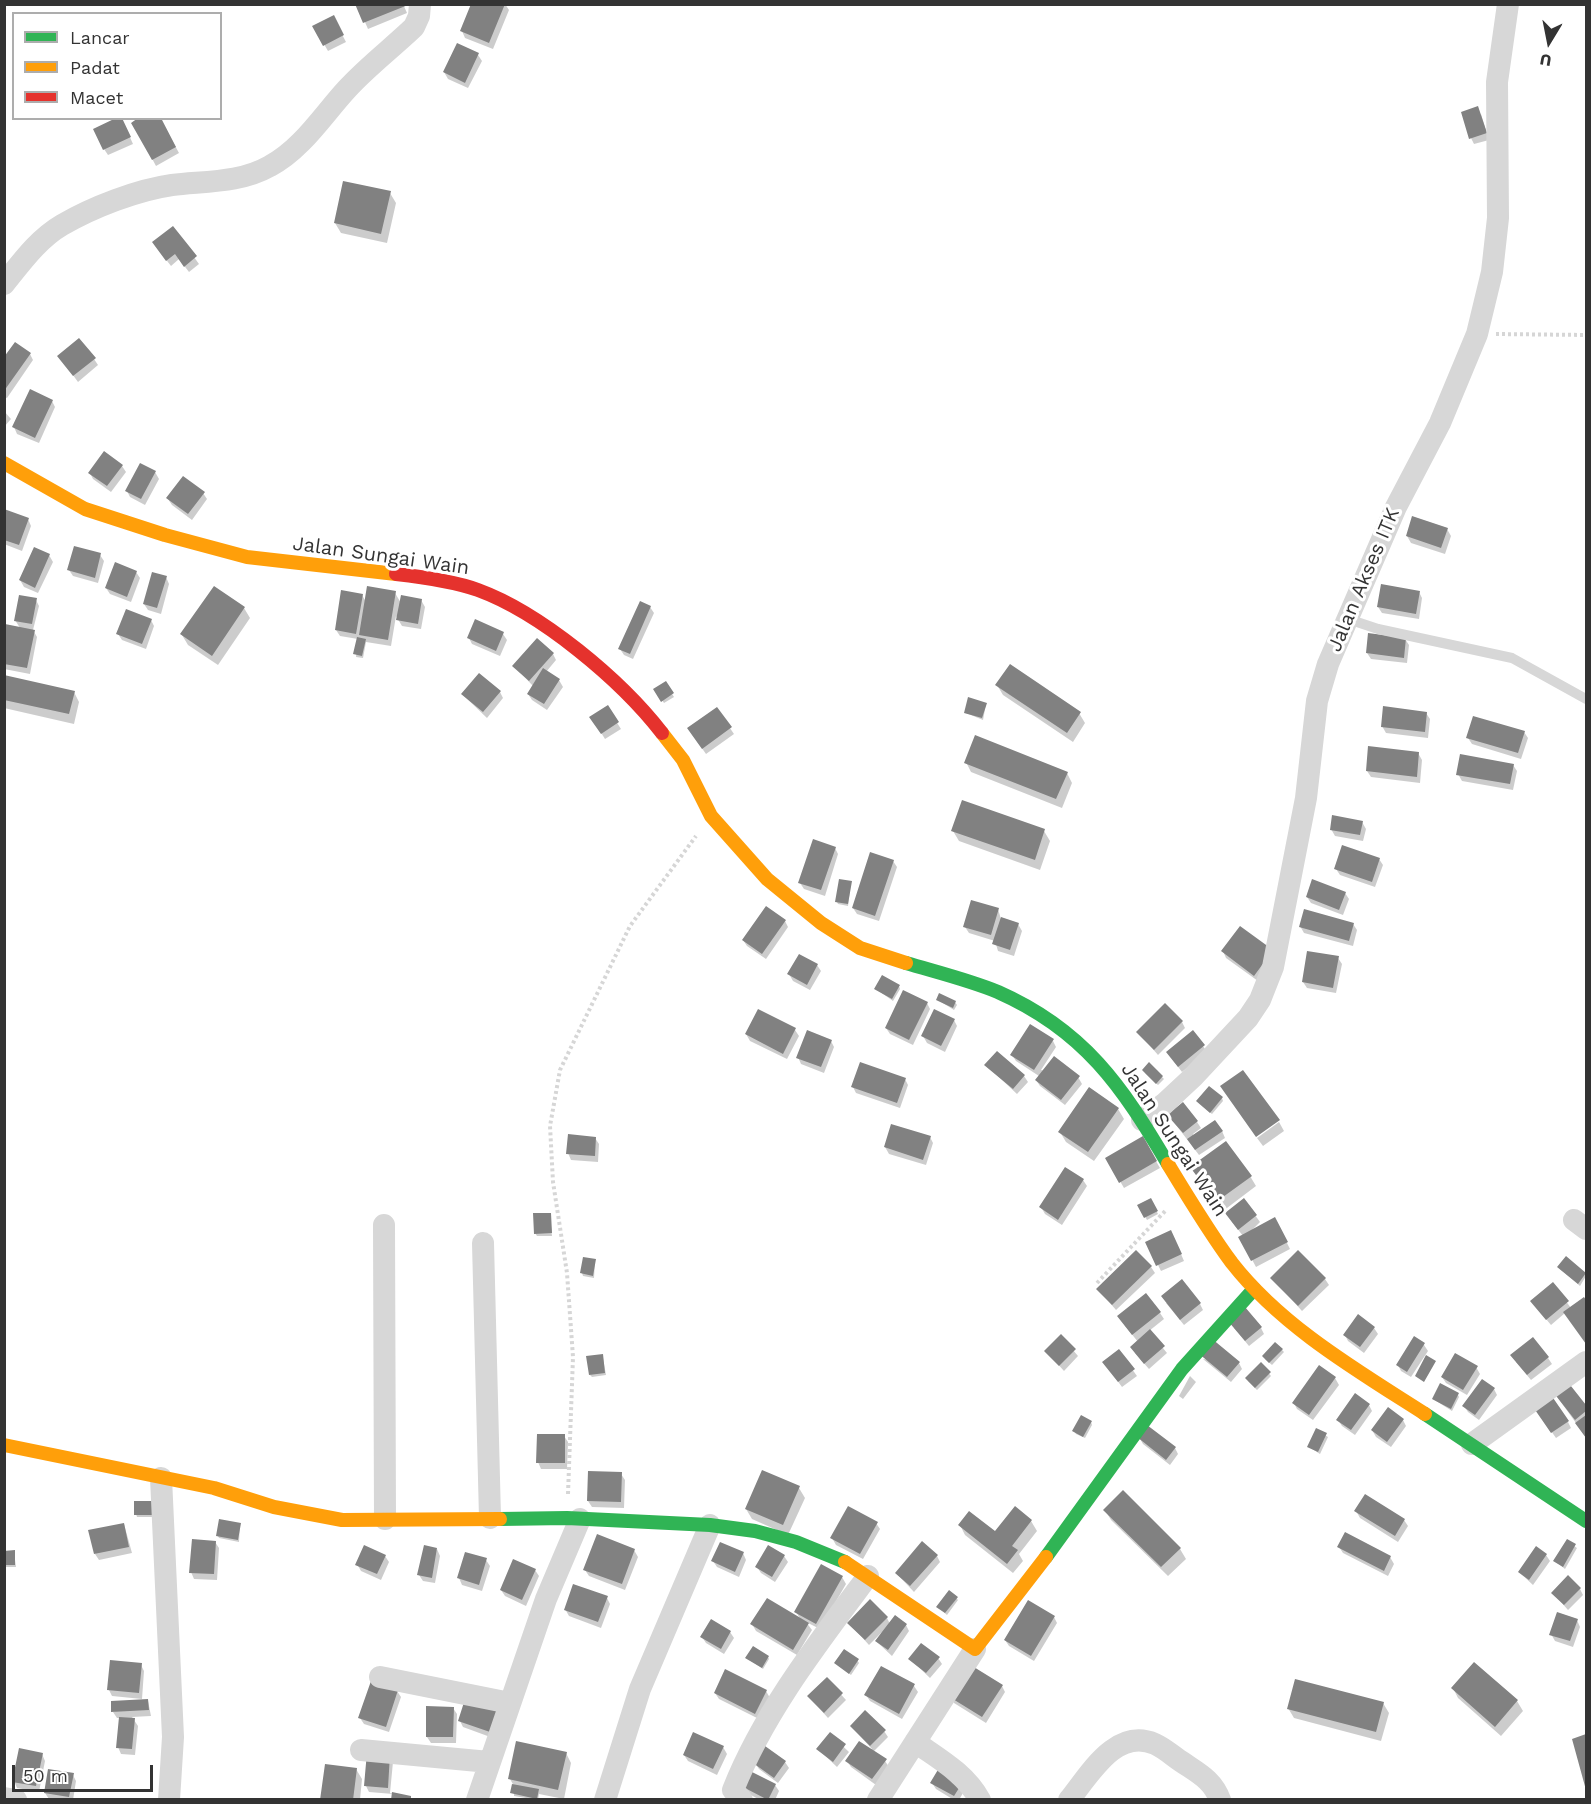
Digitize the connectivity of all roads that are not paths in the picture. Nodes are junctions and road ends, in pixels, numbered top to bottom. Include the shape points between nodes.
1 (420, 4) edge
2 (1508, 4) edge
3 (4, 284) edge
4 (4, 463) edge
5 (1348, 619) junction
6 (1587, 699) edge
7 (1142, 1120) junction
8 (384, 1225) dead end
9 (483, 1243) dead end
10 (1254, 1289) junction
11 (1587, 1362) edge
12 (1472, 1443) junction
13 (4, 1445) edge
14 (161, 1478) junction
15 (490, 1518) junction
16 (1585, 1518) edge
17 (385, 1519) junction
18 (573, 1519) junction
19 (710, 1525) junction
20 (867, 1576) junction
21 (975, 1649) junction
22 (380, 1677) dead end
23 (510, 1703) junction
24 (915, 1742) junction
25 (361, 1750) dead end
26 (489, 1762) junction
27 (4, 1798) edge
28 (16, 1800) edge
29 (169, 1800) edge
30 (477, 1800) edge
31 (605, 1800) edge
32 (742, 1800) edge
33 (878, 1800) edge
34 (980, 1800) edge
35 (1069, 1800) edge
36 (1220, 1800) edge

1 - 3 street via 414,27 350,86 309,134 273,165 225,181 170,185 122,196 61,225 34,248
2 - 5 street, Jalan Akses ITK via 1497,82 1498,218 1492,272 1477,334
4 - 7 street, Jalan Sungai Wain via 85,509 165,535 247,557 425,578 477,590 524,612 586,658 645,711 683,760 711,816 768,879 821,923 861,948 997,992 1041,1015 1085,1048 1111,1075
5 - 6 lane via 1512,658
5 - 7 street, Jalan Akses ITK via 1317,701 1306,798 1282,925 1260,999 1214,1056
7 - 10 street, Jalan Sungai Wain via 1184,1191
8 - 17 street
9 - 15 street
10 - 12 street, Jalan Sungai Wain via 1364,1375
10 - 21 street via 1222,1319 1169,1382 1052,1550
11 - 12 street
12 - 16 street, Jalan Sungai Wain
13 - 14 street
14 - 17 street via 318,1516
14 - 29 street via 173,1737
15 - 17 street
15 - 18 street
18 - 19 street
18 - 23 street
19 - 20 street via 796,1542 846,1562
19 - 31 street via 640,1689
20 - 21 street
20 - 32 street via 817,1644 755,1742 733,1790
21 - 24 street
22 - 23 street
23 - 26 street
24 - 33 street
24 - 34 street via 958,1772
25 - 26 street
26 - 30 street
27 - 28 street
35 - 36 street via 1115,1747 1141,1740 1156,1744 1210,1781

